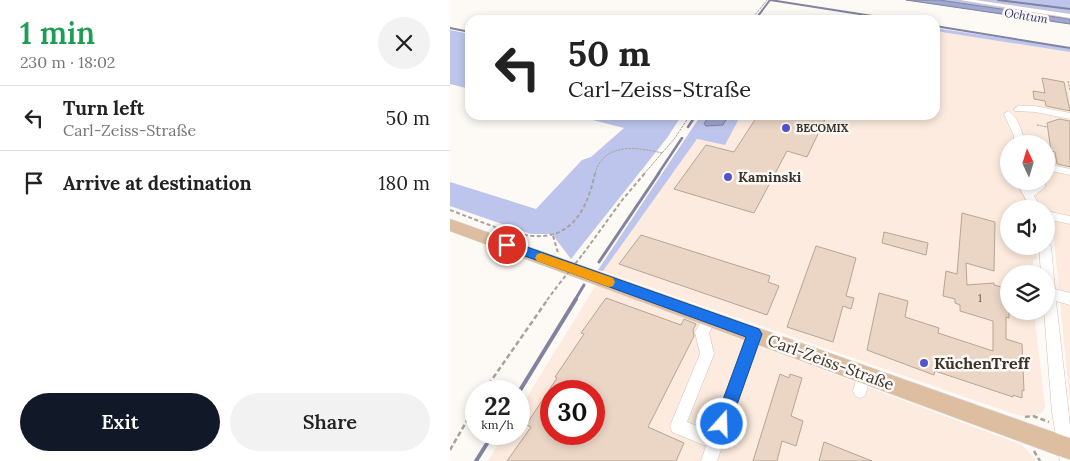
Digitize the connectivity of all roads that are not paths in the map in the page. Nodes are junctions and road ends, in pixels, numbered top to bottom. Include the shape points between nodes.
1 (963, 0) edge
2 (1070, 16) edge
3 (1018, 109) dead end
4 (1008, 114) dead end
5 (1070, 116) edge
6 (1018, 135) edge
7 (1026, 190) edge
8 (1034, 190) edge
9 (1029, 195) junction
10 (1032, 200) edge
11 (1055, 217) edge
12 (1069, 220) edge
13 (450, 225) edge
14 (1055, 295) edge
15 (1070, 299) edge
16 (710, 318) junction
17 (1051, 320) edge
18 (755, 334) junction
19 (716, 442) junction
20 (1068, 452) edge
21 (709, 461) edge

1 - 2 street
3 - 5 street
4 - 6 street
7 - 9 street
8 - 9 street
9 - 10 street
11 - 12 street
13 - 16 main road, Carl-Zeiss-Straße
14 - 15 street
16 - 18 main road, Carl-Zeiss-Straße
16 - 19 street via 702,332 707,354 678,426
17 - 20 street via 1060,412
18 - 19 street
18 - 20 main road, Carl-Zeiss-Straße via 862,382
19 - 21 street

